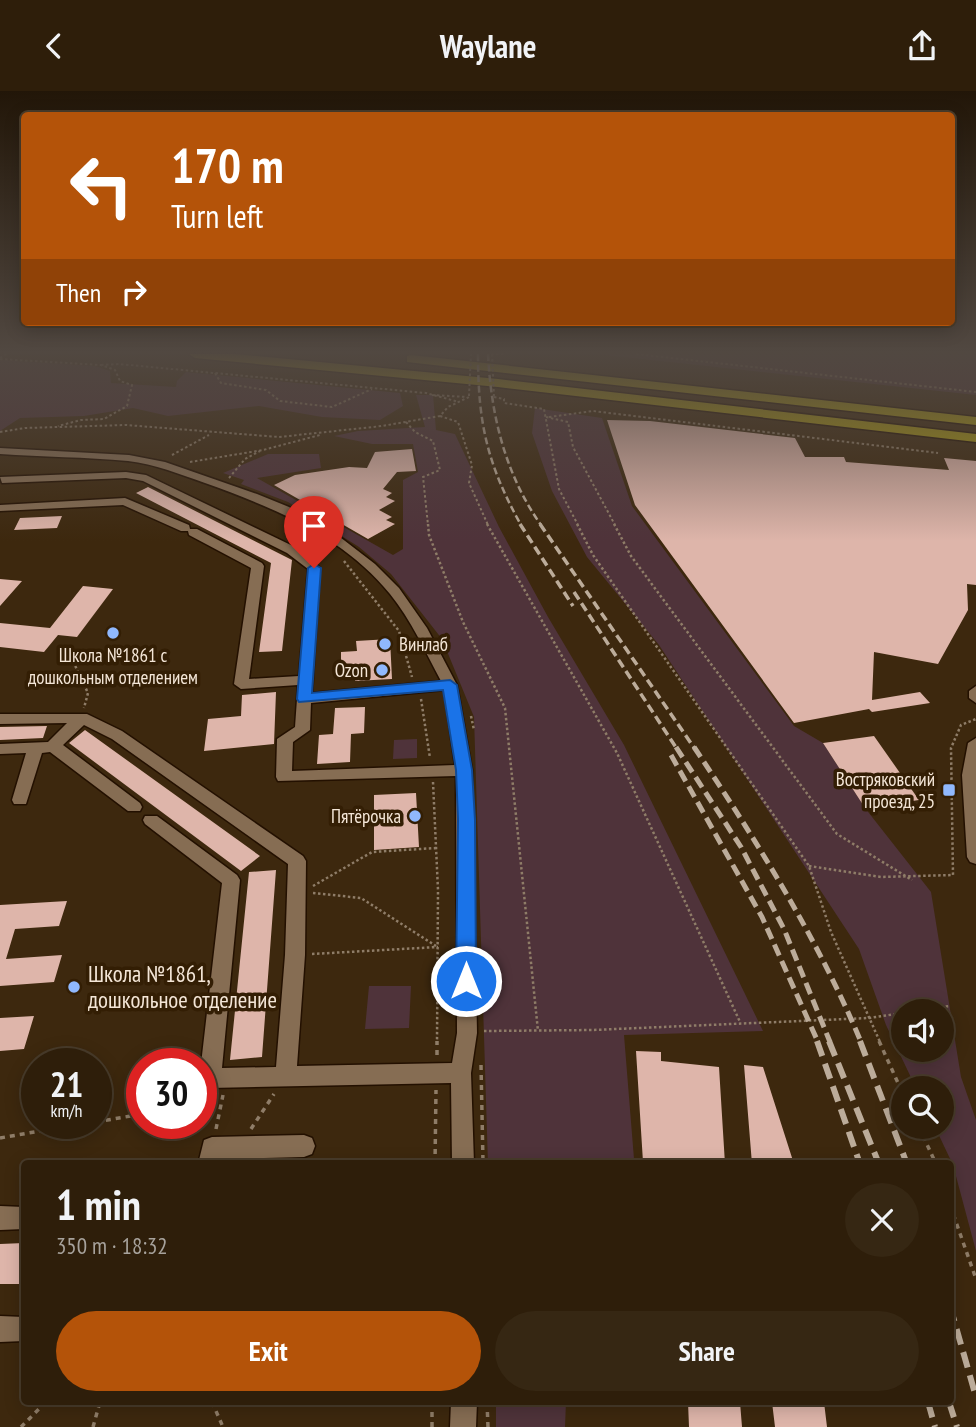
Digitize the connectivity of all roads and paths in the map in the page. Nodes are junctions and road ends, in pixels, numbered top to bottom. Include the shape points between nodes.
1 (109, 416) edge
2 (438, 416) edge
3 (441, 416) edge
4 (550, 416) edge
5 (637, 416) edge
6 (788, 416) edge
7 (933, 416) edge
8 (545, 417) junction
9 (976, 421) edge
10 (406, 422) junction
11 (55, 427) junction
12 (0, 432) edge
13 (330, 432) junction
14 (212, 433) junction
15 (976, 438) edge
16 (262, 450) junction
17 (0, 451) edge
18 (938, 453) dead end
19 (163, 462) junction
20 (191, 462) dead end
21 (146, 478) junction
22 (2, 480) edge
23 (227, 481) dead end
24 (125, 501) junction
25 (0, 508) edge
26 (320, 543) dead end
27 (328, 548) dead end
28 (337, 553) dead end
29 (71, 657) dead end
30 (306, 680) junction
31 (450, 685) junction
32 (419, 689) junction
33 (976, 691) edge
34 (976, 698) edge
35 (304, 699) junction
36 (470, 711) dead end
37 (82, 718) junction
38 (0, 719) edge
39 (976, 719) edge
40 (474, 735) dead end
41 (976, 743) edge
42 (44, 747) junction
43 (0, 749) edge
44 (464, 770) junction
45 (432, 771) junction
46 (20, 800) dead end
47 (134, 807) dead end
48 (151, 820) dead end
49 (436, 848) junction
50 (976, 857) edge
51 (809, 866) junction
52 (912, 880) junction
53 (438, 947) junction
54 (295, 955) junction
55 (891, 1015) edge
56 (869, 1018) junction
57 (740, 1022) junction
58 (538, 1031) junction
59 (467, 1033) junction
60 (481, 1057) dead end
61 (461, 1073) junction
62 (436, 1074) junction
63 (895, 1076) edge
64 (286, 1077) junction
65 (226, 1078) junction
66 (21, 1134) edge
67 (0, 1138) edge
68 (925, 1139) edge
69 (304, 1146) dead end
70 (239, 1147) junction
71 (210, 1156) edge
72 (436, 1160) edge
73 (463, 1160) edge
74 (483, 1160) edge
75 (934, 1160) edge
76 (954, 1216) edge
77 (0, 1218) edge
78 (21, 1218) edge
79 (976, 1279) edge
80 (0, 1329) edge
81 (21, 1329) edge
82 (43, 1405) edge
83 (99, 1405) edge
84 (213, 1405) edge
85 (432, 1405) edge
86 (464, 1405) edge
87 (487, 1405) edge
88 (21, 1427) edge
89 (93, 1427) edge
90 (223, 1427) edge
91 (432, 1427) edge
92 (463, 1427) edge
93 (488, 1427) edge

1 - 11 path
2 - 10 path
3 - 57 path via 458,422 472,465 469,483 489,530 617,753
4 - 8 path
5 - 18 path
6 - 15 highway
7 - 9 highway
8 - 51 path via 559,489 593,555
8 - 52 path via 568,422 573,447 631,555 837,834
10 - 13 path
10 - 58 path via 433,441 440,470 423,477 429,535 463,622 505,708
11 - 12 path
11 - 14 path via 126,425
13 - 14 path via 279,437
13 - 16 path
14 - 19 path
16 - 20 path
16 - 23 path via 245,459
17 - 19 street
19 - 21 street
19 - 31 street via 276,506 332,537 372,567 419,628
21 - 22 street
21 - 24 street
21 - 30 street via 291,550 314,568
24 - 25 street
24 - 30 street via 258,566 241,684
26 - 27 path
28 - 32 path via 399,631
29 - 37 path via 88,692
30 - 35 street
31 - 32 street
31 - 44 street
32 - 35 street
32 - 45 path
33 - 34 street
35 - 45 street via 302,730 285,739 284,777
36 - 40 path
37 - 38 street
37 - 42 street
37 - 54 street via 117,735 297,861
39 - 52 path via 961,725 951,748 953,875
41 - 50 street via 970,775
42 - 43 street
42 - 46 street
42 - 47 street
44 - 45 street
44 - 59 street
45 - 49 path
48 - 65 street via 231,880 210,1078
49 - 53 path
49 - 53 path via 372,852 304,892 361,898
51 - 52 path via 849,875
51 - 56 path via 831,932
53 - 54 path
53 - 62 path
54 - 64 street
55 - 56 path
56 - 57 path
56 - 63 path
57 - 58 path
58 - 59 path
59 - 61 street
60 - 74 path
61 - 62 street
61 - 73 street
62 - 64 street
62 - 72 path
64 - 65 street
64 - 70 path
65 - 71 path
66 - 67 path
68 - 75 path
69 - 70 street
70 - 71 street
76 - 79 path
77 - 78 street
80 - 81 street
82 - 88 path
83 - 89 path
84 - 90 path
85 - 91 path
86 - 92 street
87 - 93 path

